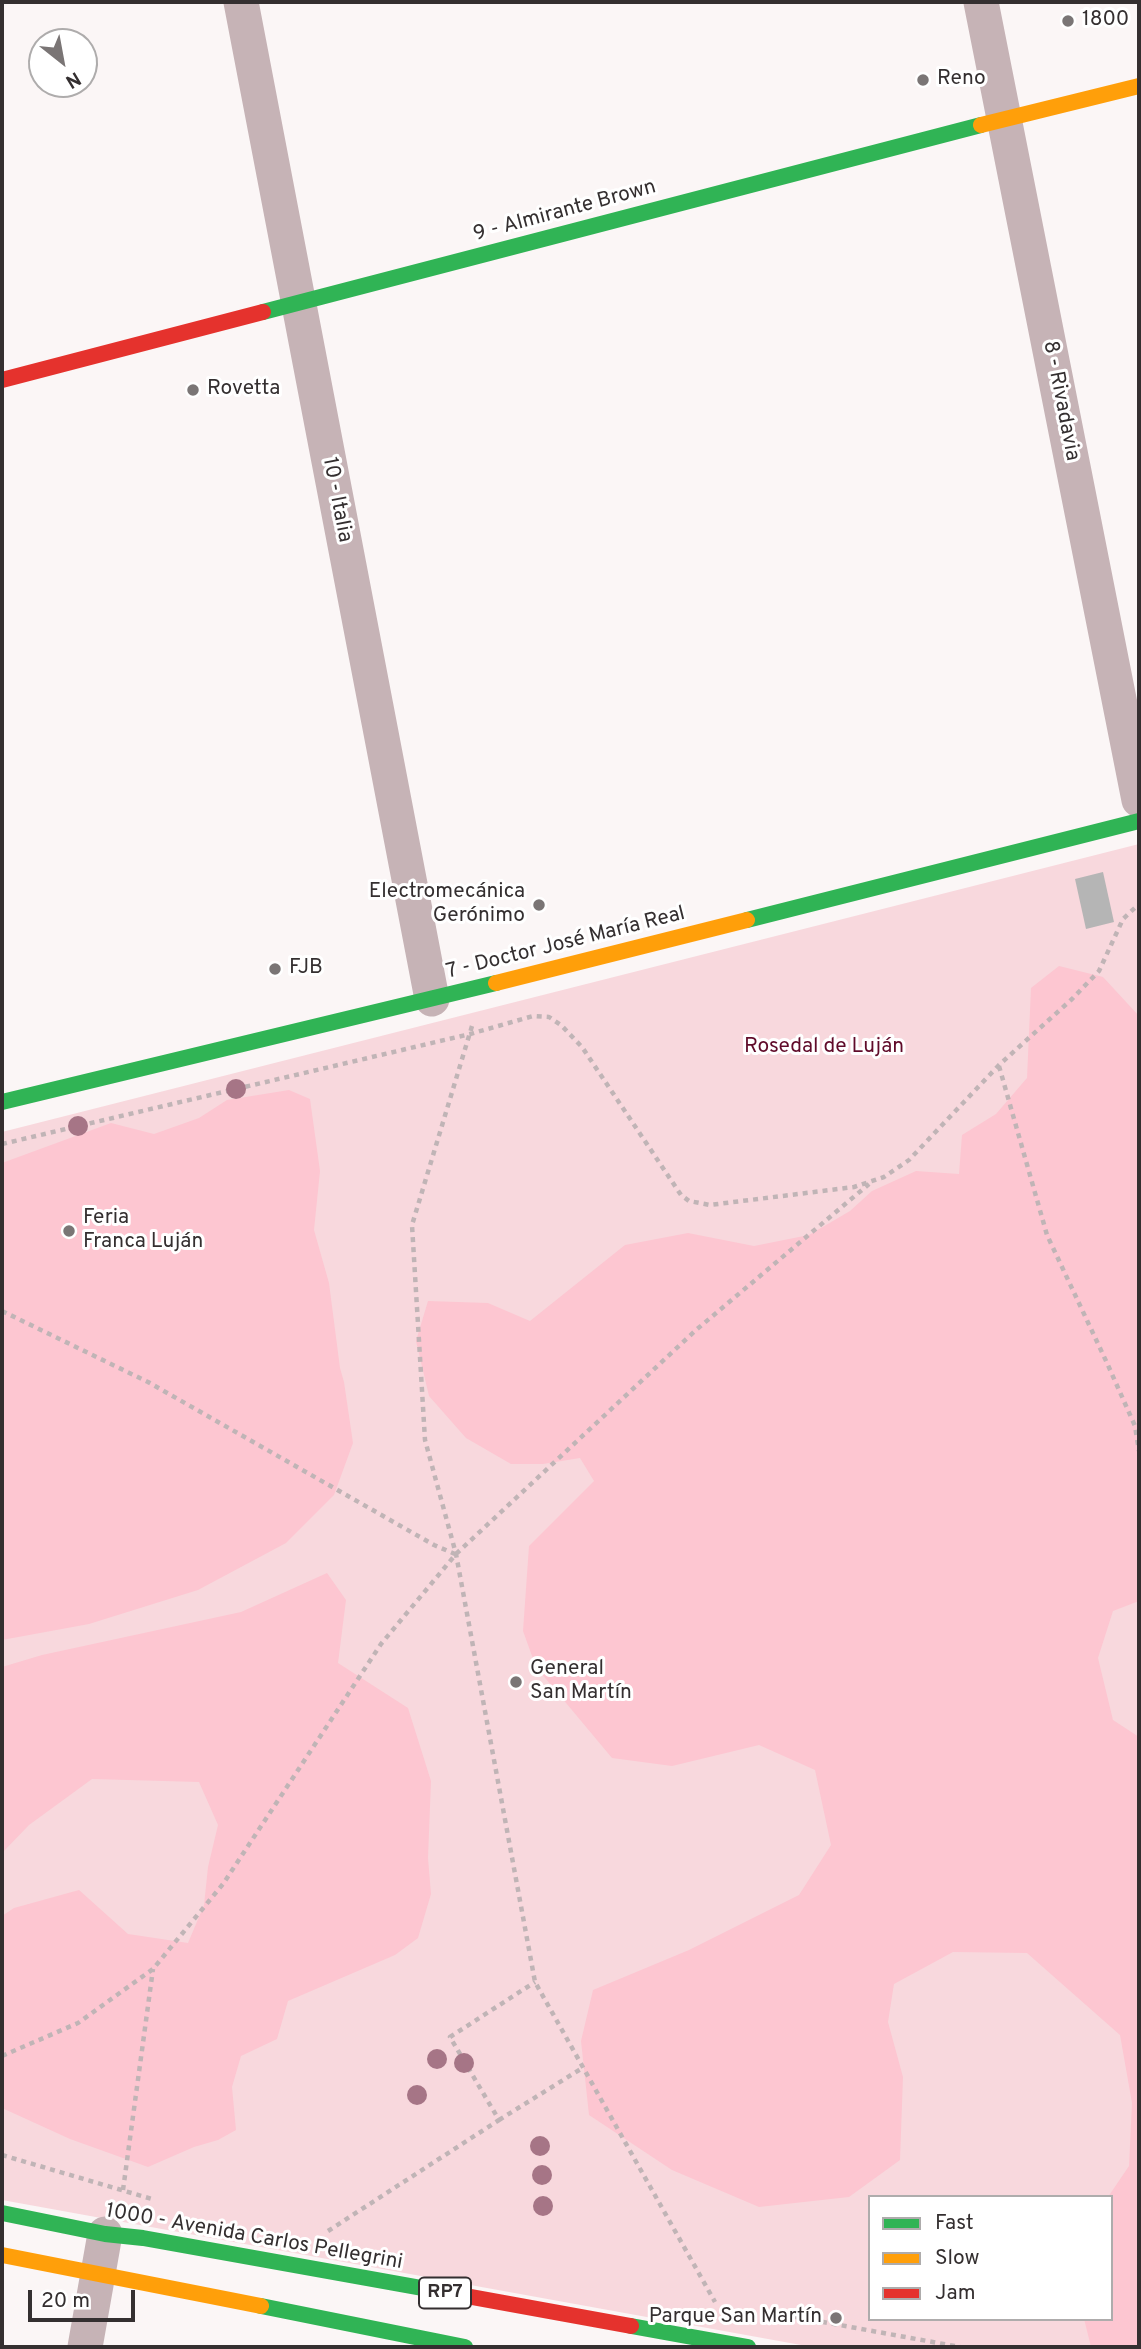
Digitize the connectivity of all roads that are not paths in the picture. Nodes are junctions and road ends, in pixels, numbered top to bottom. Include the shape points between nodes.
1 (242, 2) edge
2 (981, 2) edge
3 (1139, 86) edge
4 (1004, 119) junction
5 (298, 303) junction
6 (2, 380) edge
7 (1139, 800) edge
8 (1139, 821) edge
9 (432, 999) junction
10 (2, 1102) edge
11 (2, 2213) edge
12 (105, 2234) junction
13 (2, 2255) edge
14 (99, 2272) junction
15 (85, 2347) edge
16 (465, 2347) edge
17 (748, 2347) edge

1 - 5 street, 10 - Italia
2 - 4 street, 8 - Rivadavia
3 - 4 street, 9 - Almirante Brown
4 - 5 street, 9 - Almirante Brown
4 - 7 street, 8 - Rivadavia
5 - 6 street, 9 - Almirante Brown
5 - 9 street, 10 - Italia
8 - 9 street, 7 - Doctor José María Real
9 - 10 street, 7 - Doctor José María Real
11 - 12 street, 1000 - Avenida Carlos Pellegrini / RP7
12 - 14 street
12 - 17 street, 1000 - Avenida Carlos Pellegrini / RP7
13 - 14 street, RP7
14 - 15 street
14 - 16 street, RP7

